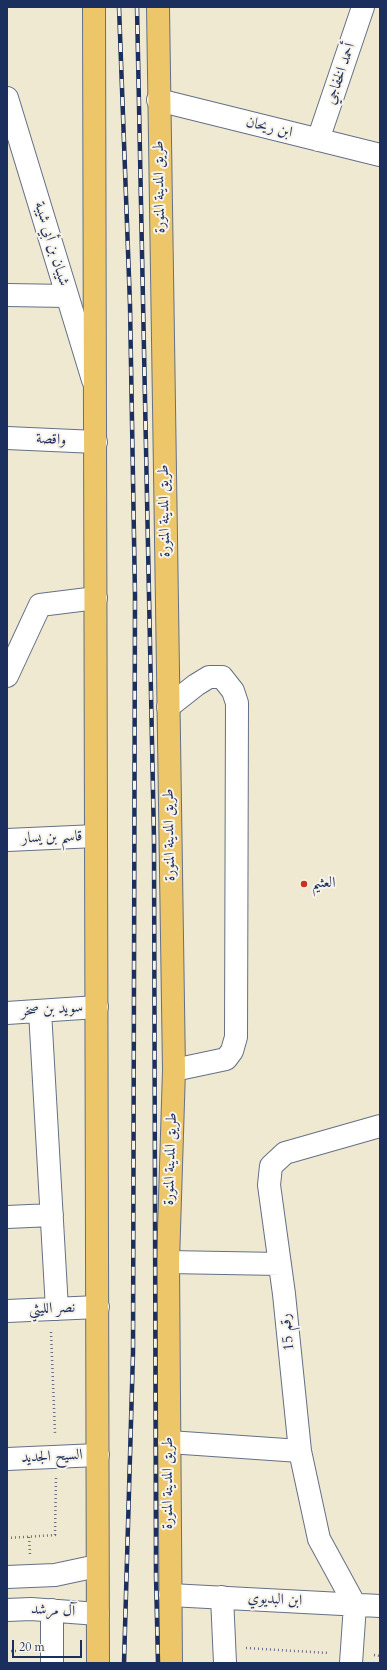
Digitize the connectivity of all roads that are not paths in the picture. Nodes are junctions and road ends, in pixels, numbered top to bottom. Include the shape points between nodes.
1 (94, 7) edge
2 (158, 7) edge
3 (363, 7) edge
4 (7, 98) edge
5 (158, 100) junction
6 (318, 140) junction
7 (380, 155) edge
8 (17, 162) edge
9 (7, 295) edge
10 (67, 296) junction
11 (95, 389) junction
12 (7, 438) edge
13 (96, 442) junction
14 (96, 598) junction
15 (7, 676) edge
16 (168, 707) junction
17 (96, 836) junction
18 (7, 840) edge
19 (97, 1007) junction
20 (40, 1011) junction
21 (7, 1014) edge
22 (174, 1070) junction
23 (380, 1126) edge
24 (52, 1215) junction
25 (7, 1217) edge
26 (168, 1262) junction
27 (280, 1264) junction
28 (98, 1306) junction
29 (57, 1308) junction
30 (7, 1310) edge
31 (169, 1442) junction
32 (300, 1451) junction
33 (98, 1455) junction
34 (7, 1459) edge
35 (97, 1566) junction
36 (7, 1577) edge
37 (170, 1595) junction
38 (222, 1597) junction
39 (355, 1605) junction
40 (380, 1606) edge
41 (7, 1610) edge
42 (52, 1610) junction
43 (98, 1614) junction
44 (351, 1659) edge
45 (52, 1663) edge
46 (98, 1663) edge
47 (171, 1663) edge
48 (225, 1663) edge

1 - 11 main road
2 - 5 main road, طريق المدينة المنورة
3 - 6 street, أحمد الخفاجي
4 - 8 street, شيبان بن أبي شيبة
5 - 6 street, ابن ريحان
5 - 16 main road, طريق المدينة المنورة
6 - 7 street, ابن ريحان
8 - 10 street, شيبان بن أبي شيبة
9 - 10 street
10 - 11 street, شيبان بن أبي شيبة
11 - 13 main road
12 - 13 street, واقصة
13 - 14 main road
14 - 15 street via 40,605
14 - 17 main road
16 - 22 main road, طريق المدينة المنورة
16 - 22 street via 209,677 222,677 234,691 237,702 236,1037 232,1051 226,1059
17 - 18 street, قاسم بن يسار
17 - 19 main road
19 - 20 street, سويد بن صخر
19 - 28 main road
20 - 21 street, سويد بن صخر
20 - 24 street
22 - 26 main road, طريق المدينة المنورة
23 - 27 street, رقم 15 via 285,1153 272,1166 269,1185
24 - 25 street
24 - 29 street
26 - 27 street
26 - 31 main road, طريق المدينة المنورة
27 - 32 street, رقم 15
28 - 29 street, نصر الليثي
28 - 33 main road
29 - 30 street, نصر الليثي
31 - 32 street
31 - 37 main road, طريق المدينة المنورة
32 - 39 street, رقم 15 via 319,1539
33 - 34 street, السيح الجديد
33 - 35 main road
35 - 36 street via 55,1575
35 - 43 main road
37 - 38 street, ابن البديوي
37 - 47 main road, طريق المدينة المنورة
38 - 39 street, ابن البديوي
38 - 48 street
39 - 40 street, ابن البديوي
39 - 44 street
41 - 42 street, آل مرشد
42 - 43 street, آل مرشد
42 - 45 street
43 - 46 main road

